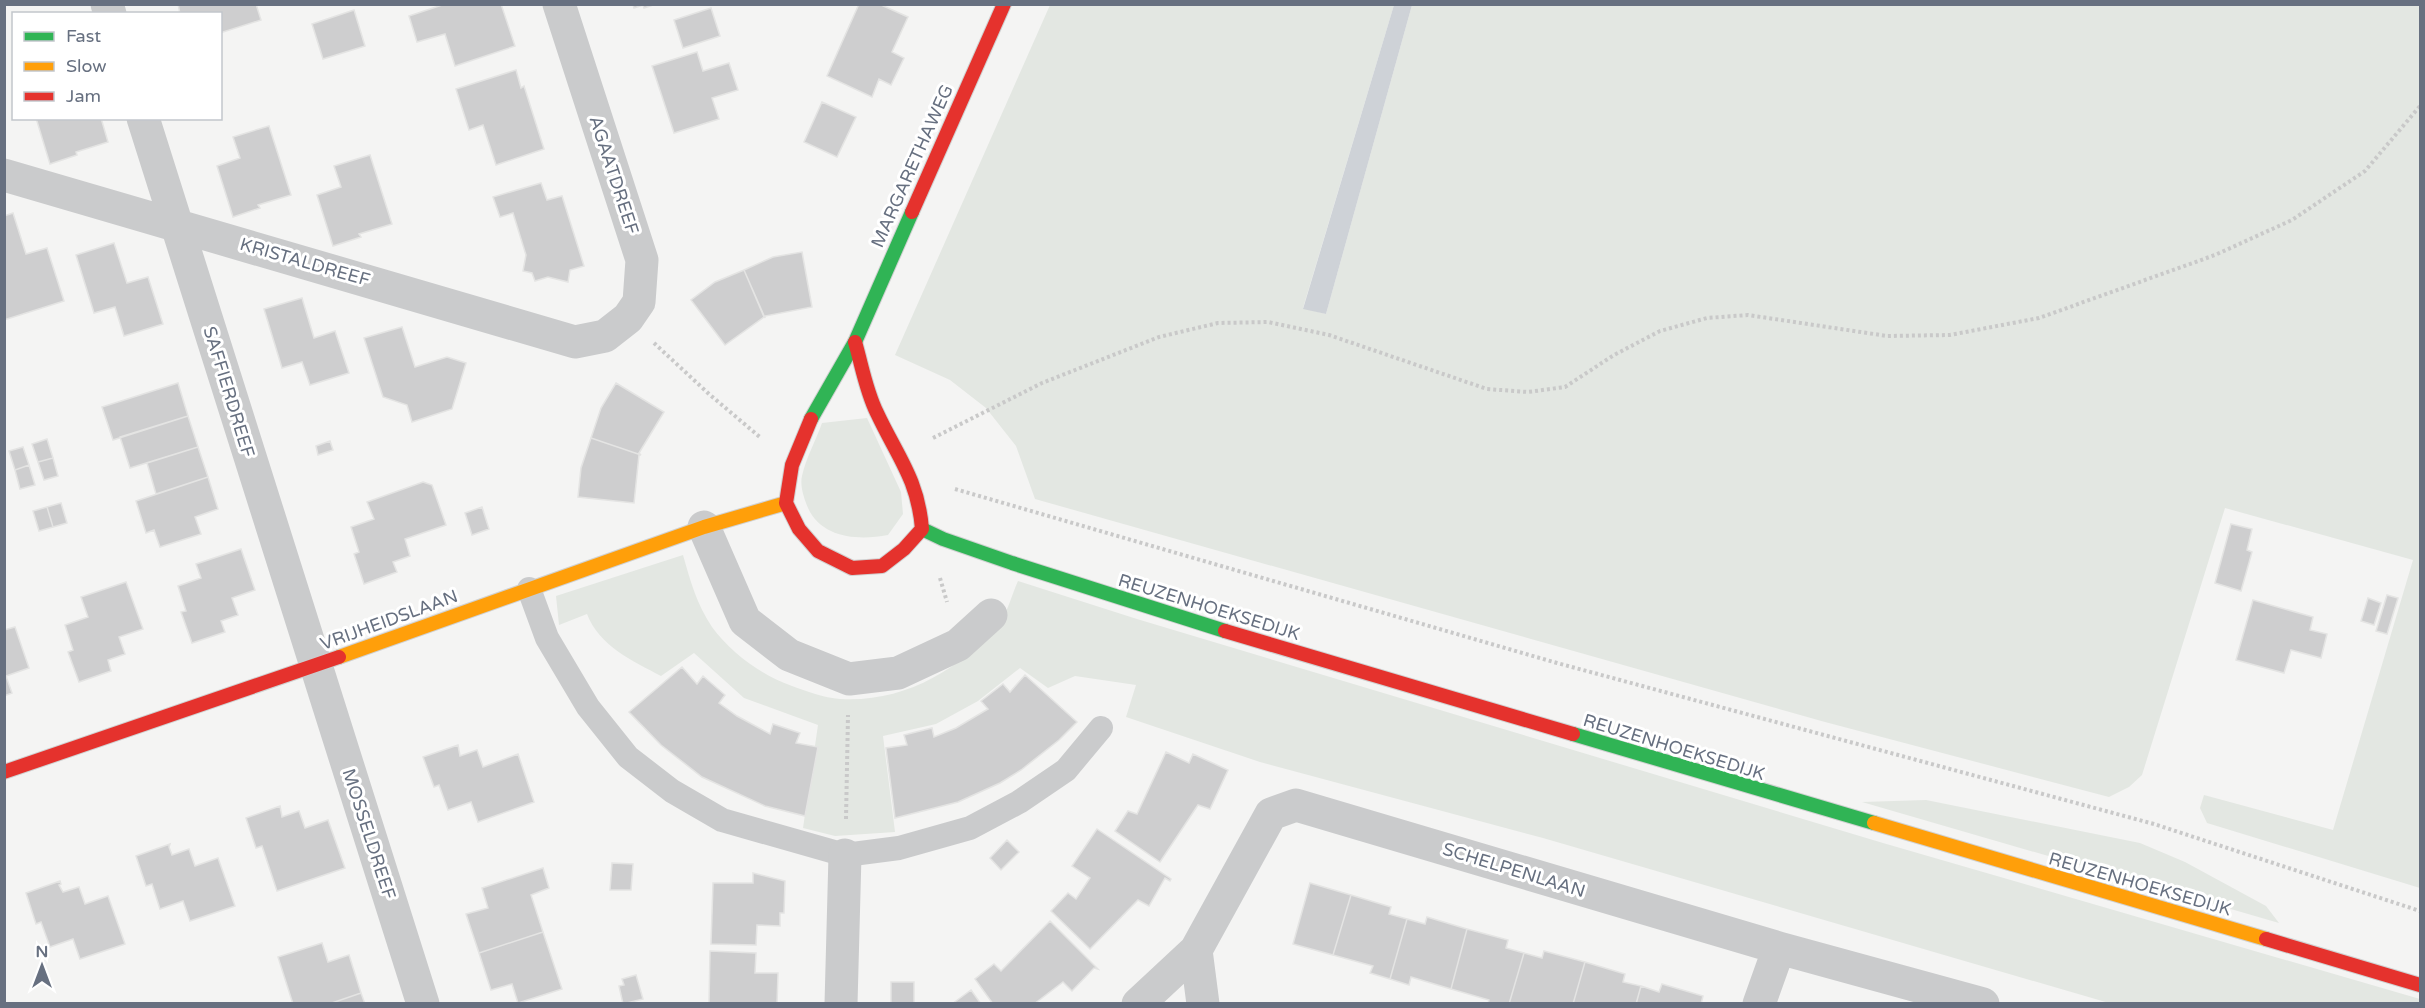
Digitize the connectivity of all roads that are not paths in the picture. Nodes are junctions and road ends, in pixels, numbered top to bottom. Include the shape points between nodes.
1 (559, 4) edge
2 (1004, 4) edge
3 (144, 120) edge
4 (4, 175) edge
5 (176, 224) junction
6 (605, 336) joint
7 (855, 342) junction
8 (786, 503) junction
9 (704, 527) junction
10 (922, 529) junction
11 (529, 589) junction
12 (991, 615) dead end
13 (315, 665) junction
14 (1101, 728) dead end
15 (4, 772) edge
16 (845, 840) junction
17 (1779, 948) junction
18 (1196, 950) junction
19 (2421, 986) edge
20 (423, 1004) edge
21 (841, 1004) edge
22 (1138, 1004) edge
23 (1203, 1004) edge
24 (1759, 1004) edge
25 (1983, 1004) edge

1 - 6 street, AGAATDREEF via 642,260 639,302 628,318
2 - 7 street, MARGARETHAWEG
3 - 5 street, SAFFIERDREEF
4 - 5 street, KRISTALDREEF
5 - 6 street, KRISTALDREEF via 574,342
5 - 13 street, SAFFIERDREEF
7 - 8 street, MARGARETHAWEG via 812,417 792,465
7 - 10 street via 876,412 909,470 921,506
8 - 9 street, VRIJHEIDSLAAN
8 - 10 street via 799,529 818,551 852,568 882,566
9 - 11 street, VRIJHEIDSLAAN
9 - 12 street via 745,621 789,655 849,678 898,673 958,645
10 - 19 street, REUZENHOEKSEDIJK via 1012,563 1182,618
11 - 13 street, VRIJHEIDSLAAN
11 - 16 lane via 547,639 588,708 628,756 672,791 722,820
13 - 15 street, VRIJHEIDSLAAN
13 - 20 street, MOSSELDREEF
14 - 16 lane via 1066,770 1019,802 970,828 899,848
16 - 21 street
17 - 18 street, SCHELPENLAAN via 1296,805 1271,814
17 - 24 street
17 - 25 street, SCHELPENLAAN
18 - 22 street, SCHELPENLAAN
18 - 23 street

